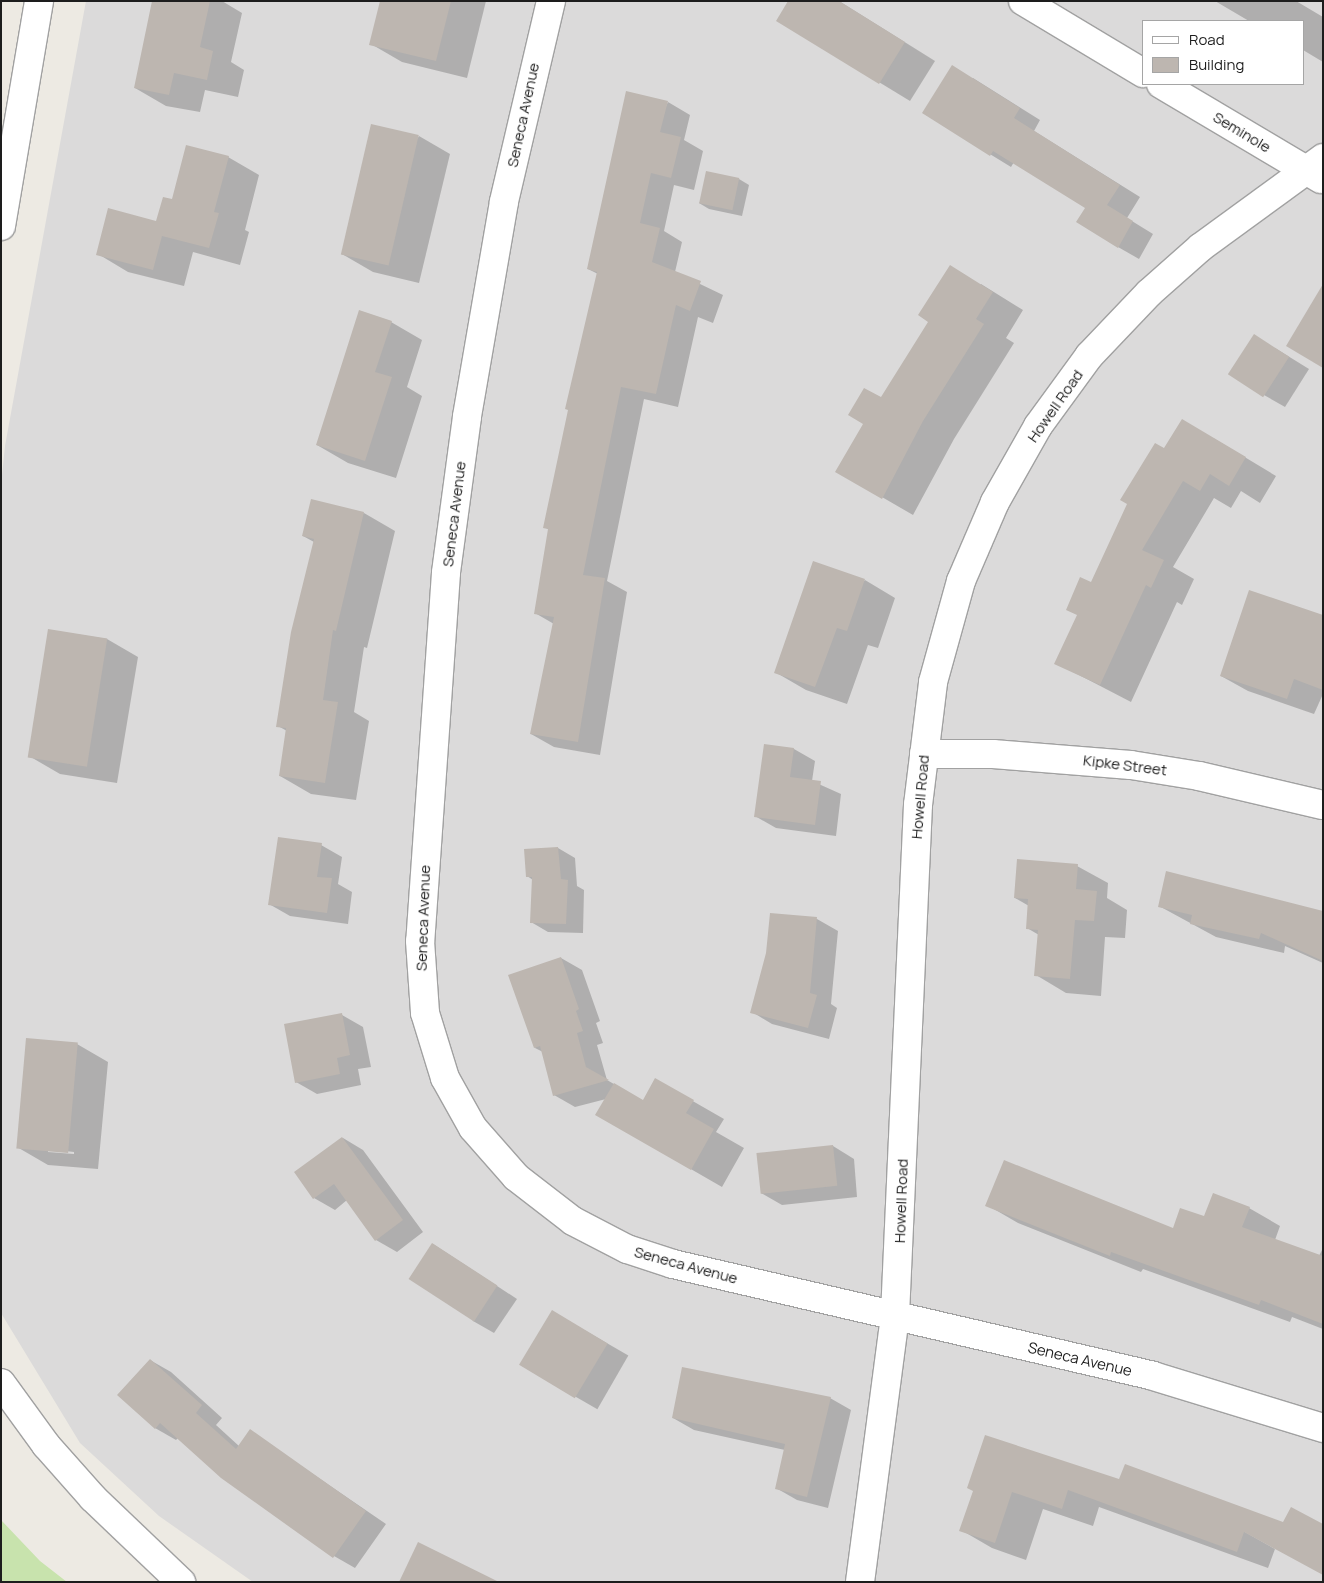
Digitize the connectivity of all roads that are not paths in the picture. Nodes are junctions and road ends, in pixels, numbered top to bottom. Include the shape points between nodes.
1 (39, 1) edge
2 (551, 1) edge
3 (1023, 1) edge
4 (1142, 72) edge
5 (1163, 85) edge
6 (1318, 170) edge
7 (1, 226) edge
8 (924, 754) junction
9 (1323, 805) edge
10 (895, 1315) junction
11 (1, 1383) edge
12 (1323, 1428) edge
13 (181, 1582) edge
14 (860, 1582) edge

1 - 7 street
2 - 10 street, Seneca Avenue via 504,202 466,417 446,574 420,941 425,1013 445,1078 473,1128 516,1177 573,1221 627,1249 673,1264
3 - 4 street
5 - 6 street, Seminole
6 - 8 street, Howell Road via 1201,247 1149,293 1089,356 1038,426 995,502 961,581 933,682
8 - 9 street, Kipke Street via 1013,755 1130,764 1209,778
8 - 10 street, Howell Road via 918,805
10 - 12 street, Seneca Avenue via 1153,1376
10 - 14 street, Howell Road
11 - 13 street via 46,1444 93,1498

